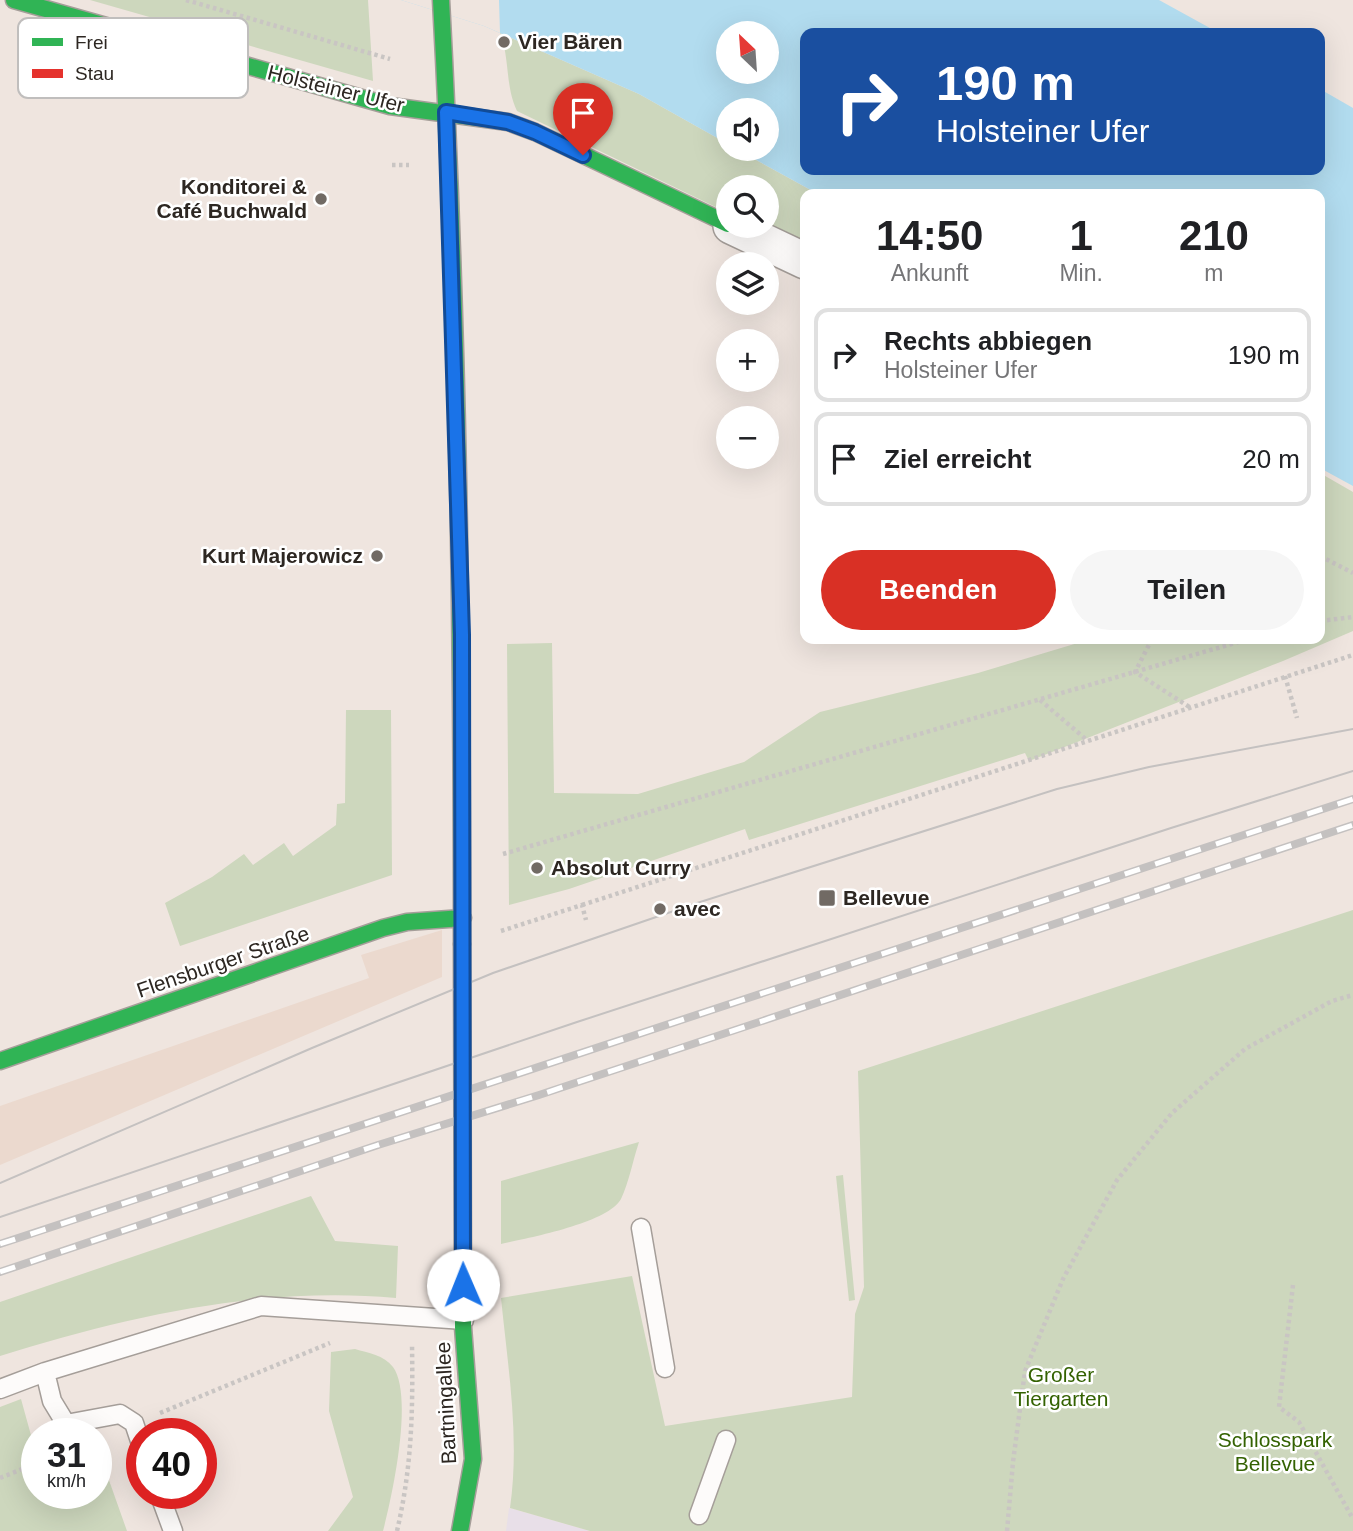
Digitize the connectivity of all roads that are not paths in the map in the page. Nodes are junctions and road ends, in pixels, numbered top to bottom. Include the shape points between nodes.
1 (14, 0) edge
2 (441, 6) edge
3 (78, 18) edge
4 (248, 66) edge
5 (446, 112) junction
6 (716, 219) edge
7 (756, 238) edge
8 (800, 259) edge
9 (463, 918) junction
10 (0, 1061) edge
11 (641, 1228) dead end
12 (464, 1320) junction
13 (666, 1368) dead end
14 (45, 1372) junction
15 (0, 1389) edge
16 (127, 1418) edge
17 (726, 1440) dead end
18 (165, 1509) edge
19 (699, 1515) dead end
20 (173, 1531) edge
21 (460, 1531) edge

1 - 3 street, Holsteiner Ufer
2 - 5 street, Bartningallee
4 - 5 street, Holsteiner Ufer via 390,106
5 - 6 street, Holsteiner Ufer via 508,122 535,132
5 - 9 street, Bartningallee via 462,635
7 - 8 street, Holsteiner Ufer
9 - 10 street, Flensburger Straße via 383,928
9 - 12 street, Bartningallee
11 - 13 lane
12 - 14 lane via 261,1306
12 - 21 street, Bartningallee via 473,1460
14 - 15 lane
14 - 16 lane via 52,1401 65,1424 120,1413
17 - 19 lane
18 - 20 lane

